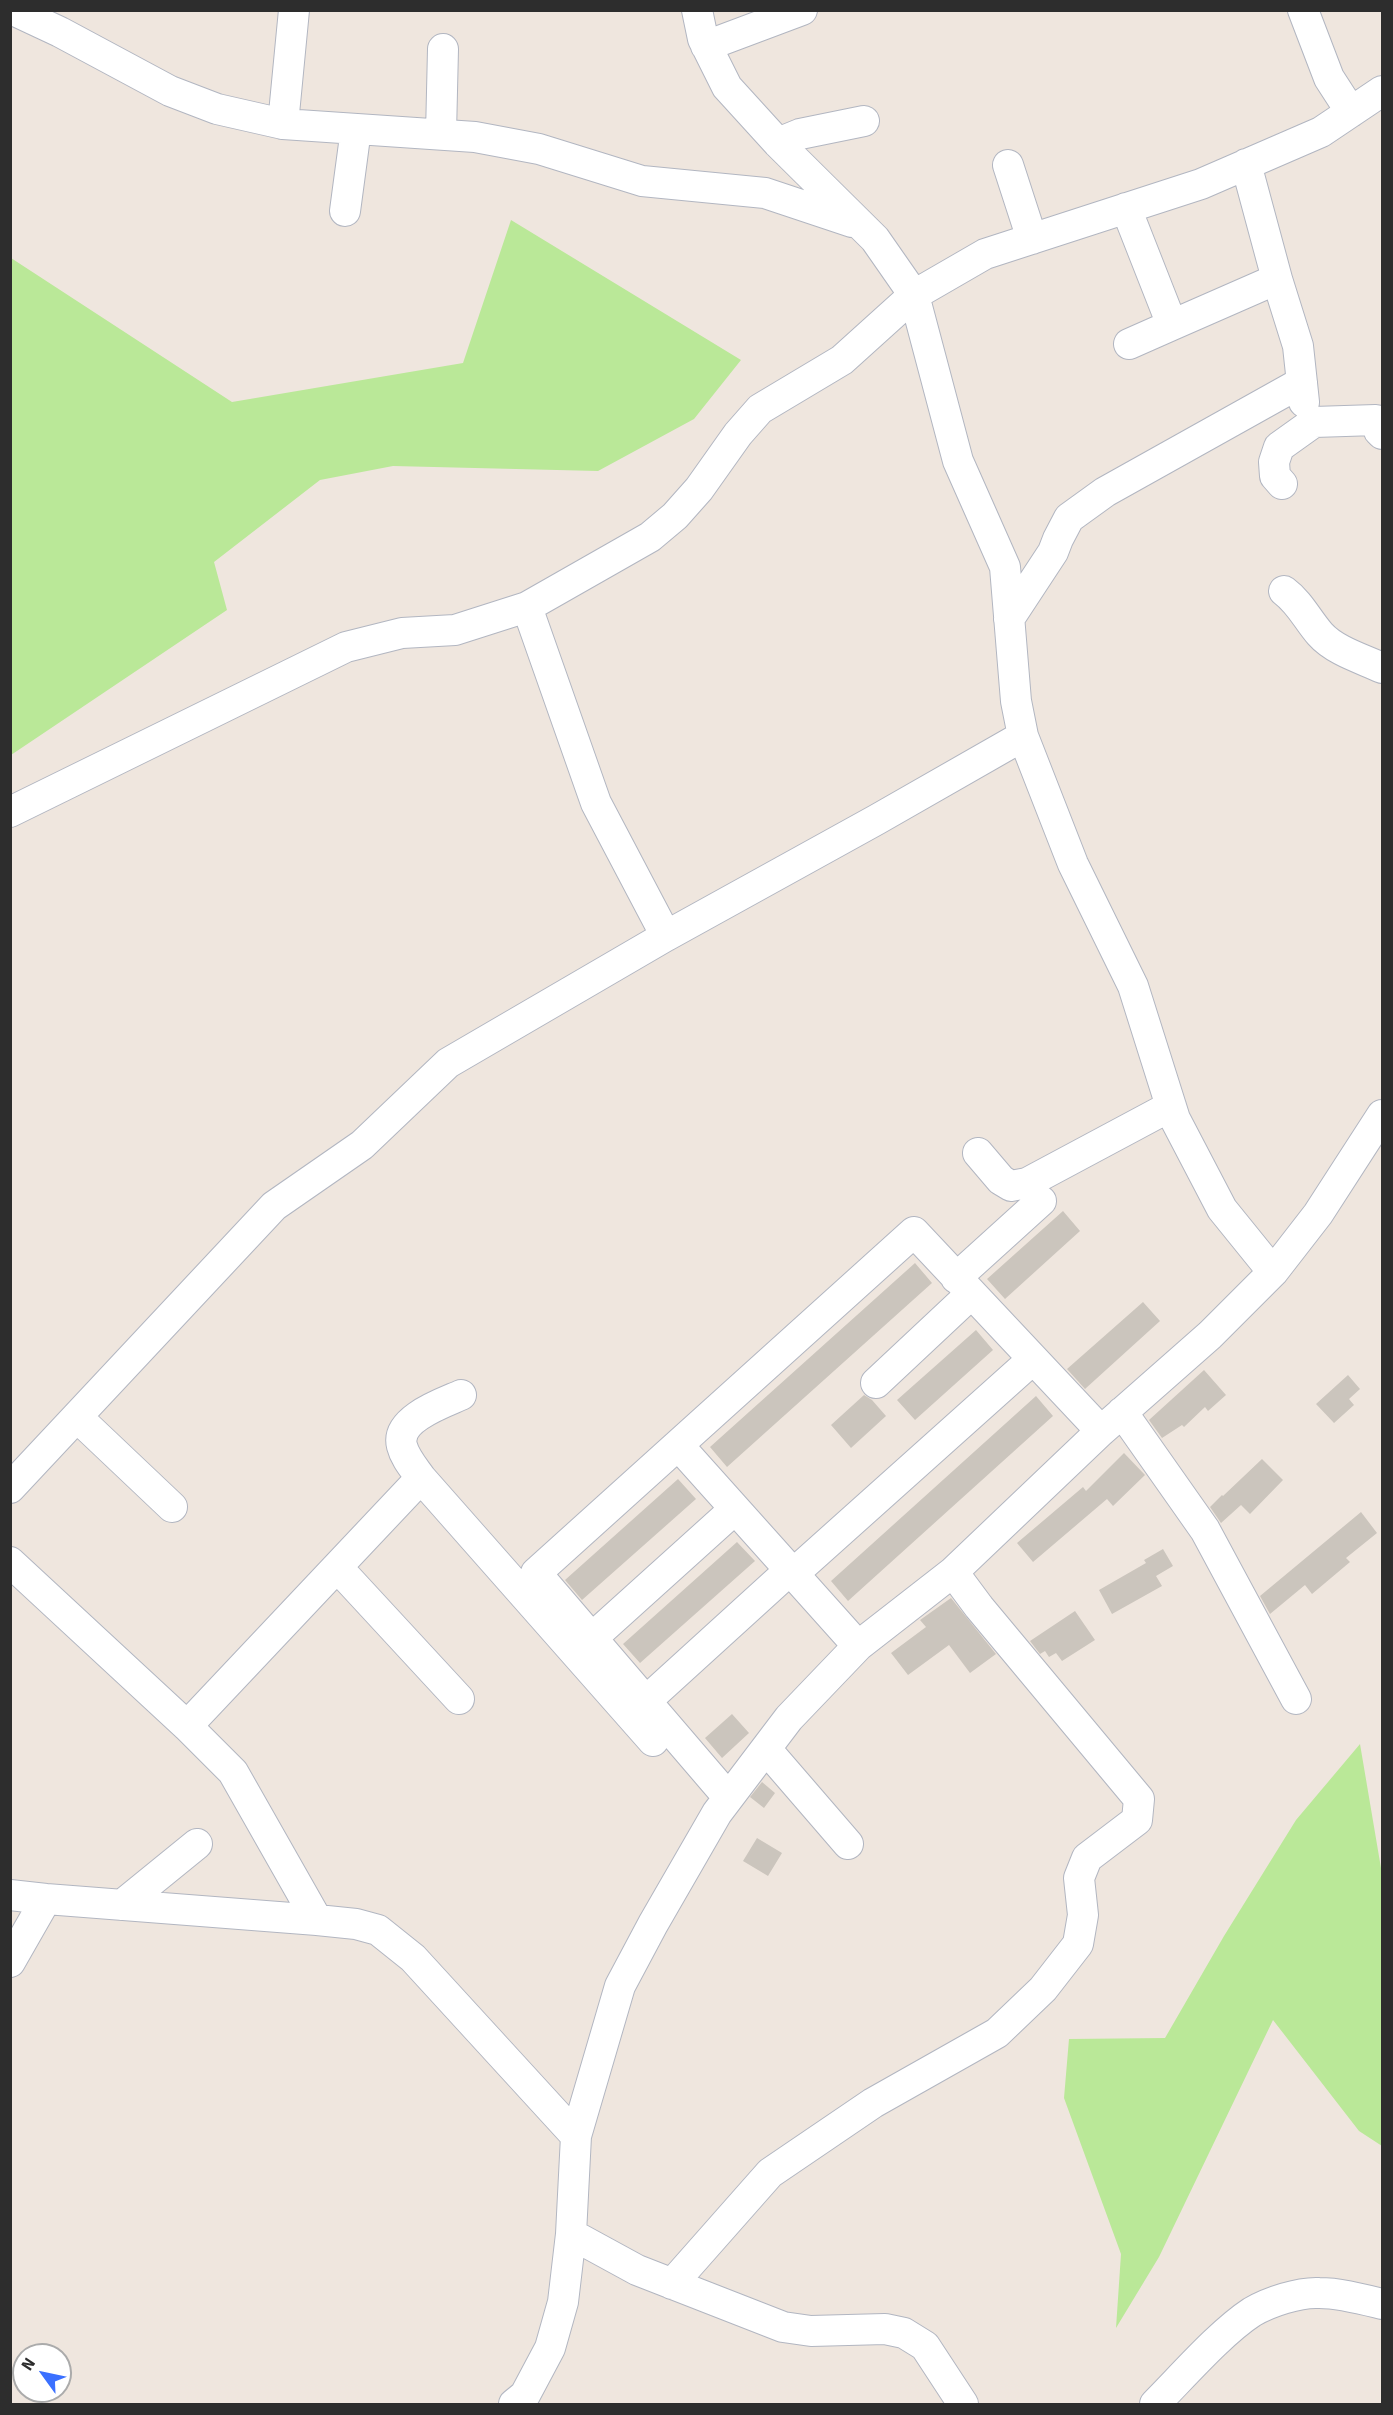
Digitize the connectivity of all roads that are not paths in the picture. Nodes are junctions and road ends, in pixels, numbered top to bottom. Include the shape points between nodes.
1 (13, 10) edge
2 (294, 10) edge
3 (697, 10) edge
4 (802, 10) edge
5 (1303, 10) edge
6 (706, 46) junction
7 (443, 49) dead end
8 (1383, 91) edge
9 (1351, 112) junction
10 (864, 121) dead end
11 (283, 124) junction
12 (356, 129) junction
13 (441, 134) junction
14 (778, 143) junction
15 (1246, 164) junction
16 (1008, 165) dead end
17 (1126, 208) junction
18 (345, 211) dead end
19 (860, 225) junction
20 (1032, 239) junction
21 (1278, 279) junction
22 (914, 295) junction
23 (1172, 325) junction
24 (1129, 344) dead end
25 (1302, 382) junction
26 (1380, 420) edge
27 (1307, 427) junction
28 (1282, 484) dead end
29 (1284, 591) dead end
30 (527, 608) junction
31 (1009, 619) junction
32 (1383, 668) edge
33 (1023, 736) junction
34 (10, 812) edge
35 (666, 936) junction
36 (1171, 1106) junction
37 (1383, 1115) edge
38 (978, 1153) dead end
39 (1041, 1200) dead end
40 (1273, 1272) junction
41 (964, 1286) junction
42 (1032, 1360) junction
43 (876, 1383) dead end
44 (461, 1395) dead end
45 (76, 1417) junction
46 (1112, 1422) junction
47 (678, 1445) junction
48 (421, 1478) junction
49 (10, 1488) edge
50 (172, 1507) dead end
51 (735, 1509) junction
52 (10, 1562) edge
53 (337, 1567) junction
54 (792, 1572) junction
55 (953, 1572) junction
56 (592, 1638) junction
57 (858, 1646) junction
58 (459, 1699) dead end
59 (1296, 1699) dead end
60 (646, 1701) junction
61 (188, 1726) junction
62 (766, 1749) junction
63 (722, 1805) junction
64 (197, 1844) dead end
65 (848, 1844) dead end
66 (10, 1894) edge
67 (46, 1899) junction
68 (122, 1905) junction
69 (317, 1920) junction
70 (10, 1962) edge
71 (576, 2136) junction
72 (571, 2234) junction
73 (672, 2284) junction
74 (1383, 2304) edge
75 (514, 2404) edge
76 (963, 2404) edge
77 (1155, 2404) edge

1 - 11 street via 170,91 217,109
2 - 11 street
3 - 6 street
4 - 6 street
5 - 9 street via 1329,78
6 - 14 street via 727,87
7 - 13 street
8 - 9 street
9 - 15 street via 1321,132
10 - 14 street via 800,134
11 - 12 street
12 - 13 street
12 - 18 street
13 - 19 street via 539,149 642,181 765,193
14 - 19 street
15 - 17 street
15 - 21 street
16 - 20 street
17 - 20 street
17 - 23 street
19 - 22 street via 875,239
20 - 22 street via 985,254
21 - 23 street
21 - 25 street via 1298,346
22 - 30 street via 842,360 760,409 699,489 650,537
22 - 31 street via 958,461 1005,567
23 - 24 street
25 - 27 street
25 - 31 street via 1105,492 1070,518 1053,552
26 - 27 street via 1314,422
27 - 28 street via 1279,447 1275,476
29 - 32 street via 1297,600 1331,644
30 - 34 street via 455,630 402,633 346,647
30 - 35 street via 596,803
31 - 33 street
33 - 35 street
33 - 36 street via 1073,864 1133,986
35 - 45 street via 448,1063 362,1146 274,1206
36 - 38 street via 1027,1183 1011,1186 1001,1180
36 - 40 street via 1222,1209
37 - 40 street via 1318,1214
39 - 41 street
40 - 46 street via 1210,1335
41 - 42 street
41 - 43 street
41 - 47 street via 914,1232
42 - 46 street
42 - 54 street
44 - 48 street via 419,1415 406,1426 401,1443
45 - 49 street
45 - 50 street
46 - 55 street
46 - 59 street via 1205,1530
47 - 51 street
47 - 56 street via 536,1573
48 - 53 street
48 - 63 street
51 - 54 street
51 - 56 street
52 - 61 street
53 - 58 street
53 - 61 street
54 - 57 street
54 - 60 street
55 - 57 street
55 - 73 street via 1138,1800 1137,1820 1088,1858 1079,1878 1083,1915 1078,1944 1043,1989 997,2033 873,2103 770,2173
56 - 60 street
57 - 62 street via 789,1718
60 - 63 street
61 - 69 street via 233,1772
62 - 63 street
62 - 65 street
63 - 71 street via 620,1986
64 - 68 street
66 - 67 street
67 - 68 street
67 - 70 street
68 - 69 street
69 - 71 street via 378,1930 413,1958
71 - 72 street
72 - 73 street
72 - 75 street via 564,2302 550,2348 525,2395
73 - 76 street via 783,2327 811,2331 885,2329 904,2333 925,2346
74 - 77 street via 1317,2292 1284,2299 1253,2312

